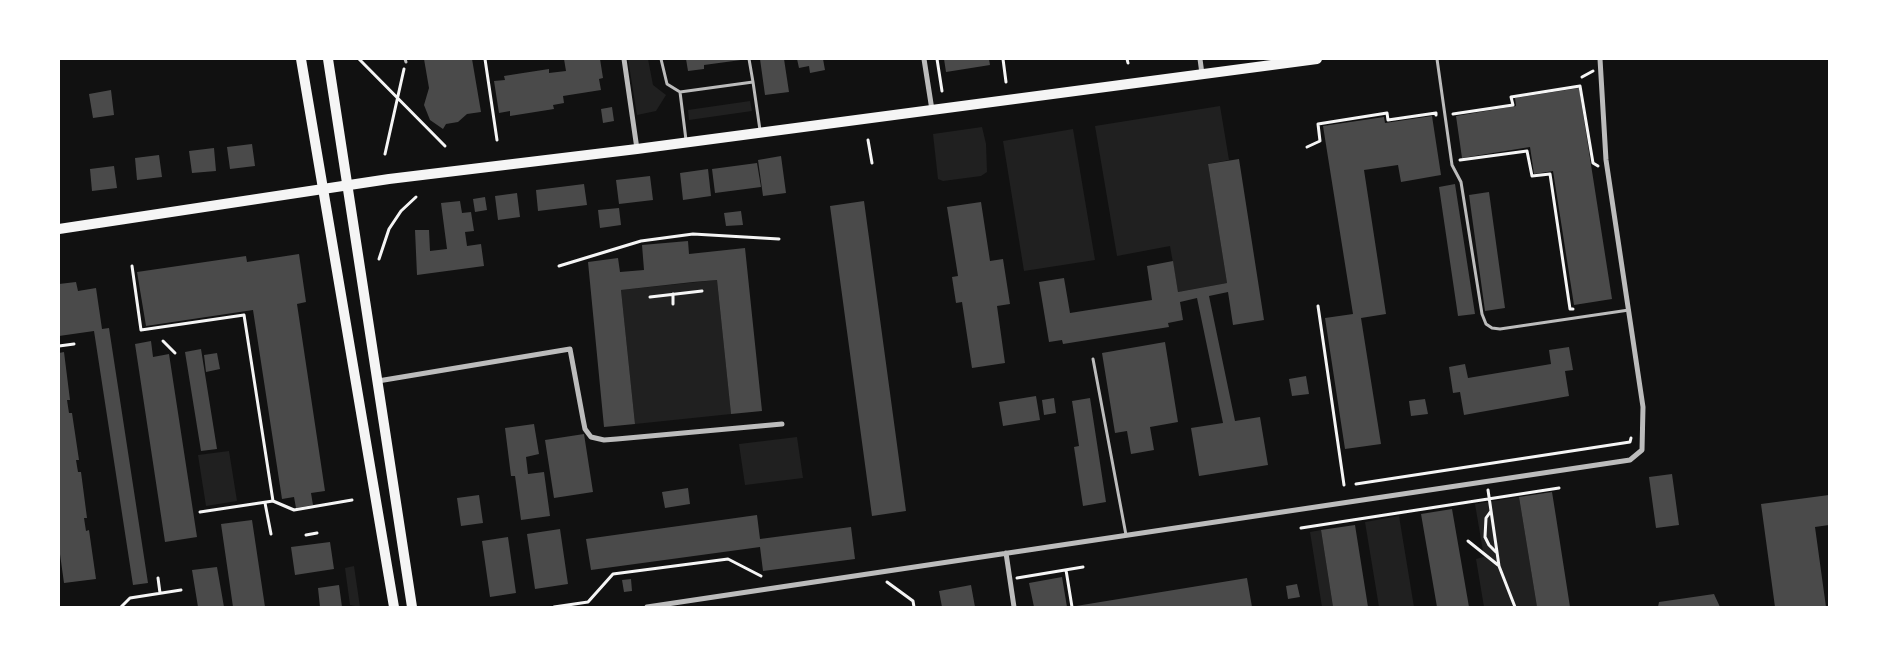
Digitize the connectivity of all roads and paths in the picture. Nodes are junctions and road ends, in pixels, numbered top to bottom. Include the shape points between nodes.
1 (301, 59) edge
2 (328, 59) edge
3 (359, 59) edge
4 (485, 59) edge
5 (624, 59) edge
6 (661, 59) edge
7 (749, 59) edge
8 (924, 59) edge
9 (937, 59) edge
10 (1003, 59) edge
11 (1200, 59) edge
12 (1317, 59) edge
13 (1437, 59) edge
14 (1600, 59) edge
15 (406, 60) edge
16 (1202, 74) junction
17 (753, 82) junction
18 (1006, 82) dead end
19 (942, 91) dead end
20 (680, 92) junction
21 (398, 98) junction
22 (932, 110) junction
23 (1437, 120) dead end
24 (1455, 124) dead end
25 (761, 133) junction
26 (497, 140) dead end
27 (868, 140) dead end
28 (686, 143) junction
29 (445, 146) dead end
30 (1307, 147) dead end
31 (637, 149) junction
32 (1459, 151) dead end
33 (385, 154) dead end
34 (872, 163) dead end
35 (1593, 163) dead end
36 (348, 186) junction
37 (325, 190) junction
38 (416, 197) dead end
39 (59, 229) edge
40 (779, 239) dead end
41 (379, 259) dead end
42 (132, 266) dead end
43 (559, 266) dead end
44 (702, 291) dead end
45 (673, 294) junction
46 (650, 297) dead end
47 (674, 304) dead end
48 (1318, 306) dead end
49 (1580, 307) dead end
50 (1629, 310) junction
51 (163, 341) dead end
52 (74, 344) dead end
53 (59, 346) edge
54 (175, 353) dead end
55 (1093, 359) dead end
56 (378, 381) junction
57 (782, 424) dead end
58 (1632, 436) dead end
59 (1487, 482) junction
60 (1356, 484) dead end
61 (1344, 486) dead end
62 (1559, 488) dead end
63 (1489, 499) junction
64 (352, 500) dead end
65 (273, 501) junction
66 (265, 503) junction
67 (1491, 511) junction
68 (200, 512) dead end
69 (1300, 528) dead end
70 (317, 533) dead end
71 (271, 534) dead end
72 (306, 535) dead end
73 (1126, 535) junction
74 (1468, 541) dead end
75 (1497, 552) junction
76 (1006, 553) junction
77 (1499, 566) junction
78 (1084, 567) dead end
79 (1066, 570) junction
80 (874, 573) junction
81 (761, 576) dead end
82 (158, 578) dead end
83 (1010, 579) junction
84 (181, 590) dead end
85 (160, 593) junction
86 (121, 607) edge
87 (394, 607) edge
88 (412, 607) edge
89 (554, 607) edge
90 (647, 607) edge
91 (914, 607) edge
92 (1014, 607) edge
93 (1072, 607) edge
94 (1515, 607) edge

1 - 37 main road
2 - 36 main road
3 - 21 path
4 - 26 path
5 - 31 street
6 - 20 lane via 667,84
7 - 17 lane
8 - 22 street
9 - 19 path
10 - 18 path
11 - 16 street
12 - 16 main road
13 - 50 lane via 1452,165 1461,182 1486,324 1500,329
14 - 50 street via 1606,160
15 - 21 path
16 - 22 main road
17 - 20 lane
17 - 25 lane
20 - 28 lane
21 - 29 path
21 - 33 path
22 - 25 main road
23 - 30 path via 1436,113 1388,120 1387,113 1318,124 1320,142
24 - 35 path via 1453,114 1512,105 1511,97 1580,86
25 - 28 main road
27 - 34 path
28 - 31 main road
31 - 36 main road
32 - 49 path via 1460,160 1527,151 1532,176 1550,174 1570,309
36 - 37 main road
36 - 56 main road
37 - 39 main road
37 - 87 main road
38 - 41 path via 389,229
40 - 43 path via 693,234 641,241
42 - 65 path via 142,330 244,315
44 - 45 path
45 - 46 path
45 - 47 path
48 - 61 path
50 - 59 street via 1644,407 1642,450 1630,460
51 - 54 path
52 - 53 path
55 - 73 lane
56 - 57 street via 570,348 585,429 591,437 604,440
56 - 88 main road
58 - 60 path via 1630,442
59 - 63 path
59 - 73 street
62 - 63 path
63 - 67 path
63 - 69 path
64 - 65 path via 294,510
65 - 66 path
66 - 68 path
66 - 71 path
67 - 75 path
67 - 75 path via 1486,518 1485,537
70 - 72 path
73 - 76 street
74 - 77 path
75 - 77 path
76 - 80 street
76 - 83 street
77 - 94 path
78 - 79 path
79 - 83 path
79 - 93 path
80 - 90 street
80 - 91 path via 913,601
81 - 89 path via 728,559 613,574 588,602
82 - 85 path
83 - 92 street
84 - 85 path
85 - 86 path via 130,598

